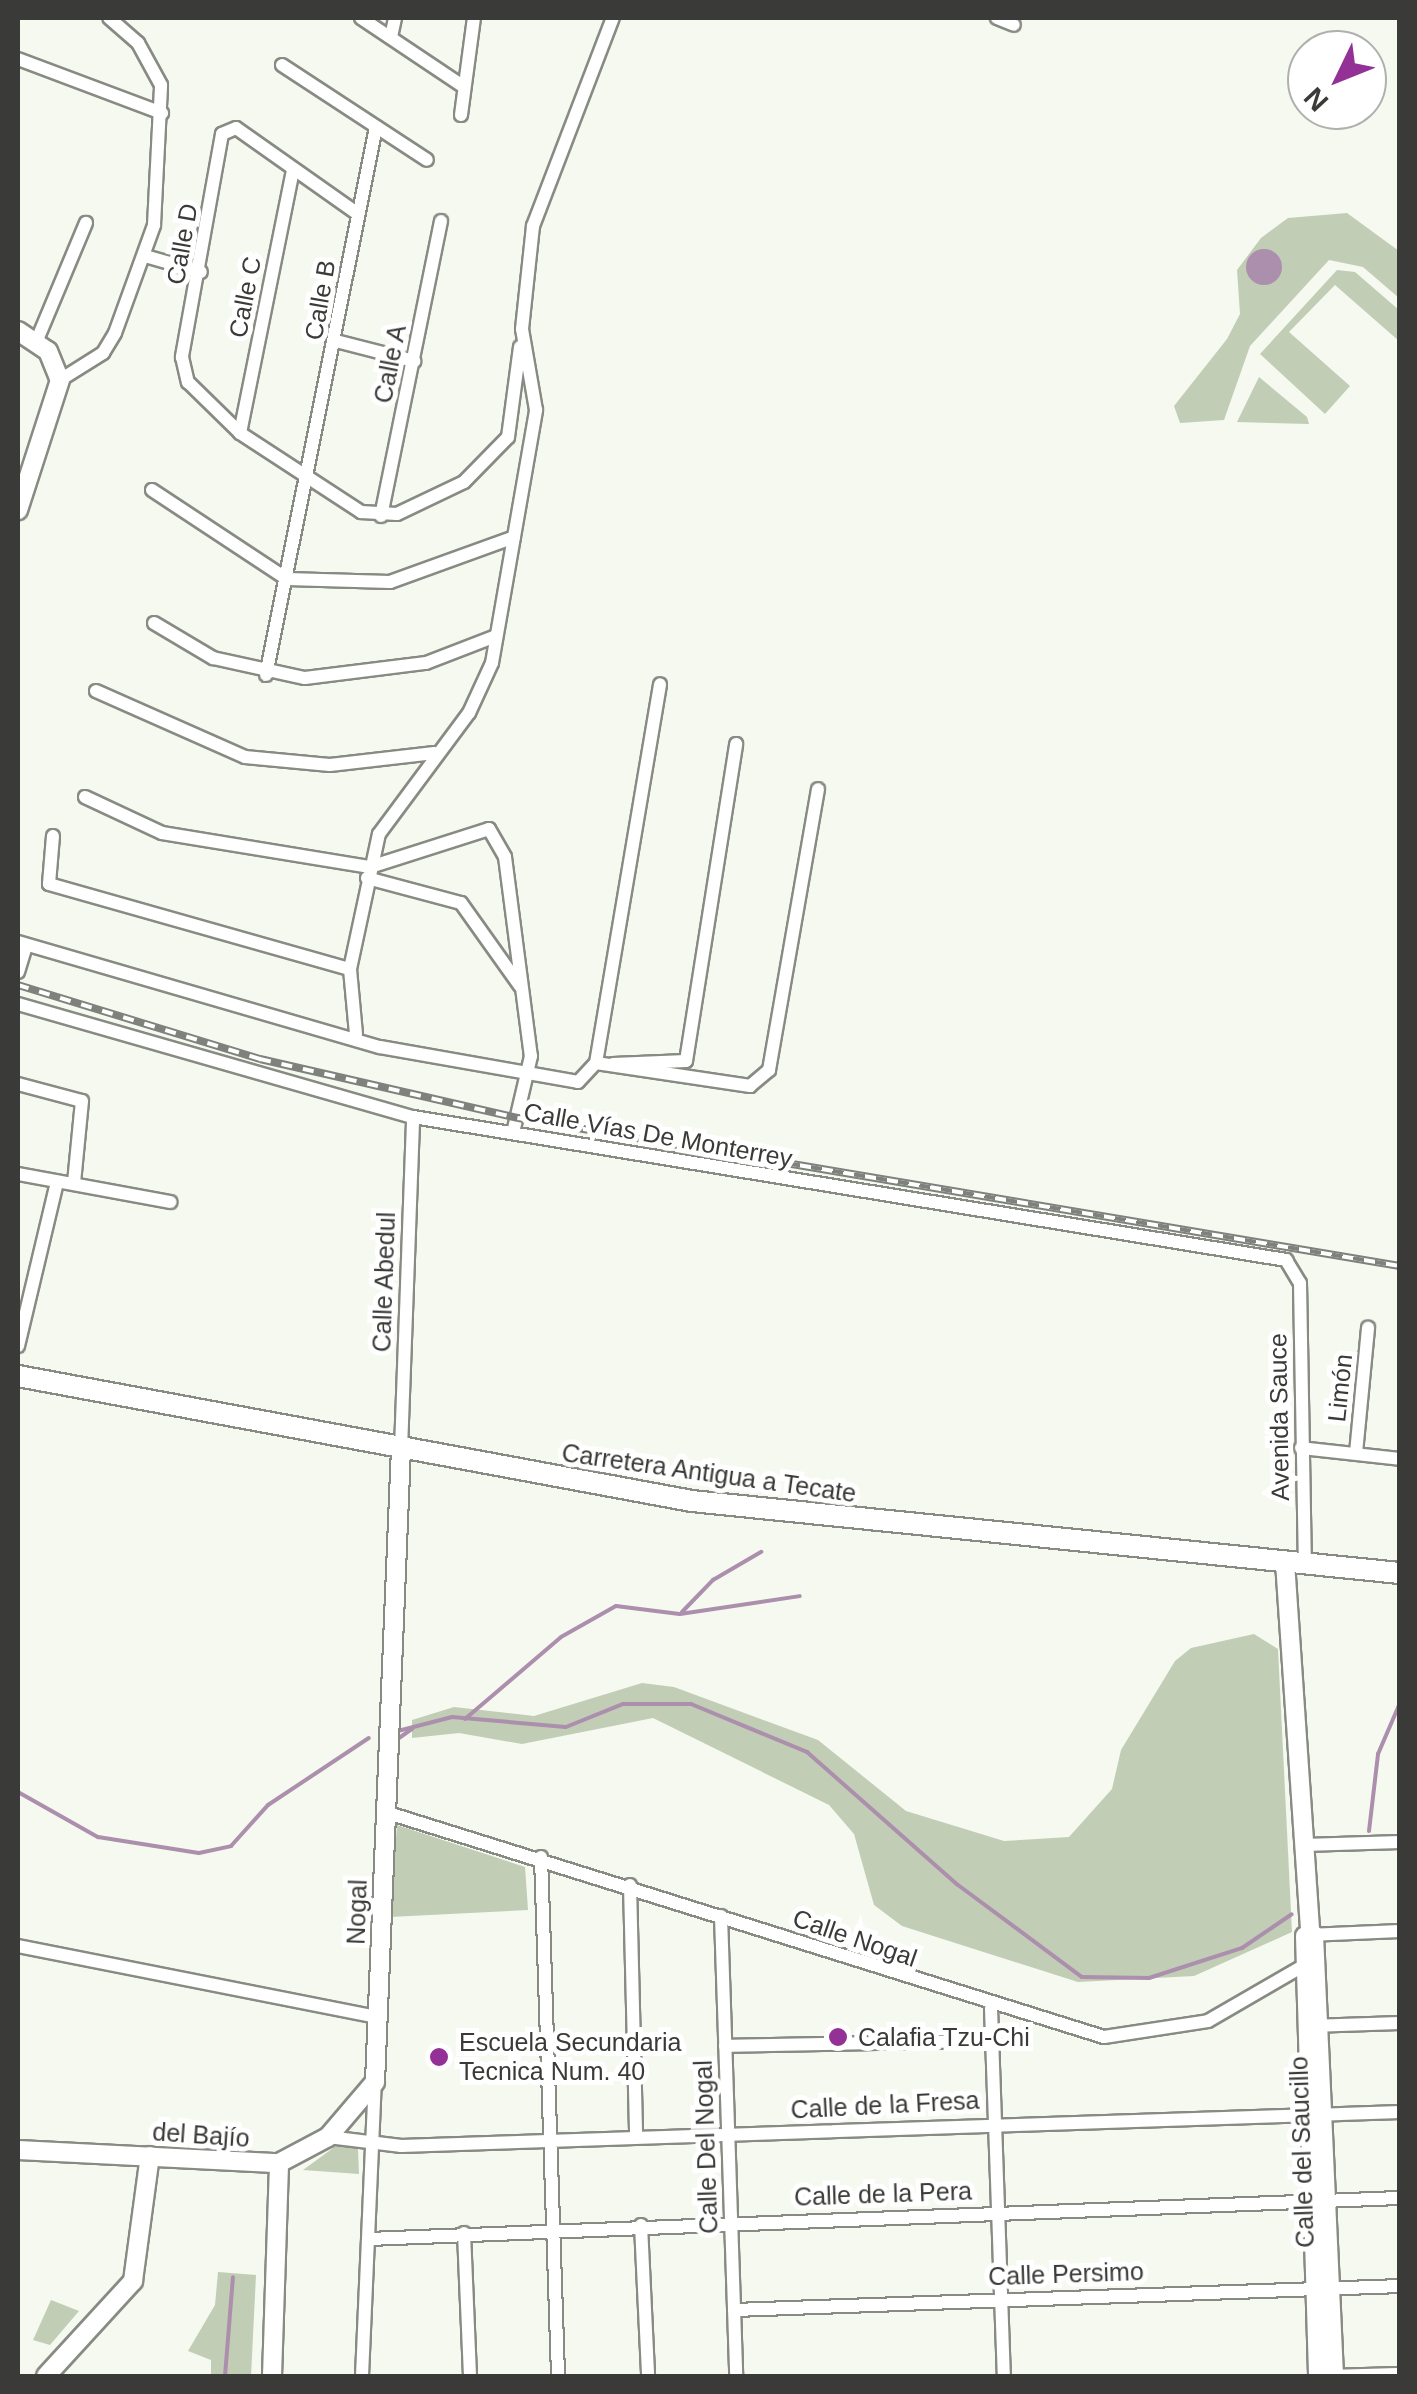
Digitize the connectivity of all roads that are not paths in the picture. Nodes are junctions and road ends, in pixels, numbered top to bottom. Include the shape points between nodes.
1 (110, 18) edge
2 (362, 18) edge
3 (395, 18) edge
4 (474, 18) edge
5 (613, 18) edge
6 (997, 18) edge
7 (1014, 25) dead end
8 (391, 37) junction
9 (18, 59) edge
10 (282, 65) dead end
11 (460, 85) junction
12 (162, 113) junction
13 (461, 115) dead end
14 (376, 126) junction
15 (427, 160) dead end
16 (293, 170) junction
17 (358, 214) junction
18 (440, 221) dead end
19 (86, 224) dead end
20 (145, 256) junction
21 (201, 272) junction
22 (522, 329) junction
23 (18, 331) edge
24 (37, 340) junction
25 (336, 341) junction
26 (414, 361) junction
27 (60, 380) junction
28 (240, 433) junction
29 (309, 482) junction
30 (152, 490) dead end
31 (18, 510) edge
32 (381, 516) junction
33 (514, 537) junction
34 (287, 578) junction
35 (154, 623) dead end
36 (496, 636) junction
37 (266, 675) junction
38 (660, 684) dead end
39 (96, 690) dead end
40 (736, 744) dead end
41 (434, 753) junction
42 (818, 790) dead end
43 (85, 797) dead end
44 (53, 836) dead end
45 (369, 872) junction
46 (22, 943) edge
47 (350, 969) junction
48 (18, 972) edge
49 (524, 992) junction
50 (18, 1004) edge
51 (356, 1034) junction
52 (603, 1064) junction
53 (525, 1070) junction
54 (18, 1084) edge
55 (413, 1116) junction
56 (513, 1134) junction
57 (18, 1174) edge
58 (56, 1182) junction
59 (74, 1182) junction
60 (170, 1202) dead end
61 (1297, 1270) joint
62 (1368, 1328) dead end
63 (18, 1346) edge
64 (18, 1376) edge
65 (1301, 1448) junction
66 (401, 1449) junction
67 (1356, 1453) junction
68 (1400, 1458) edge
69 (1295, 1562) junction
70 (1400, 1573) edge
71 (385, 1812) junction
72 (1400, 1842) edge
73 (1304, 1845) junction
74 (542, 1856) junction
75 (630, 1885) junction
76 (721, 1916) junction
77 (1400, 1931) edge
78 (1310, 1932) junction
79 (18, 1946) edge
80 (1303, 1966) junction
81 (991, 2008) junction
82 (378, 2017) junction
83 (1400, 2023) edge
84 (1316, 2026) junction
85 (987, 2041) junction
86 (725, 2046) junction
87 (376, 2082) junction
88 (1400, 2112) edge
89 (1318, 2115) junction
90 (994, 2122) junction
91 (728, 2135) junction
92 (636, 2136) junction
93 (328, 2138) junction
94 (374, 2138) junction
95 (550, 2140) junction
96 (18, 2150) edge
97 (150, 2156) junction
98 (279, 2164) junction
99 (1400, 2198) edge
100 (1320, 2200) junction
101 (997, 2213) junction
102 (731, 2222) junction
103 (641, 2225) junction
104 (555, 2230) junction
105 (464, 2233) junction
106 (369, 2239) junction
107 (1400, 2286) edge
108 (1324, 2289) junction
109 (1000, 2298) junction
110 (734, 2310) junction
111 (1400, 2374) edge
112 (46, 2376) edge
113 (272, 2376) edge
114 (362, 2376) edge
115 (470, 2376) edge
116 (558, 2376) edge
117 (648, 2376) edge
118 (736, 2376) edge
119 (1004, 2376) edge
120 (1322, 2376) edge
121 (1334, 2376) edge

1 - 12 street via 150,60
2 - 8 street
3 - 8 street
4 - 11 street
5 - 22 street via 533,226
6 - 7 street
8 - 11 street
9 - 12 street
10 - 14 street
11 - 13 street
12 - 20 street
14 - 15 street
14 - 17 street, Calle B
16 - 17 street
16 - 21 street, Calle D via 229,126
16 - 28 street, Calle C
17 - 25 street, Calle B
18 - 26 street, Calle A
19 - 24 street
20 - 21 street
20 - 27 street via 103,353
21 - 28 street, Calle D via 183,371
22 - 32 street via 508,437 464,482
22 - 33 street via 536,410
23 - 24 street
24 - 27 street
25 - 26 street
25 - 29 street, Calle B
26 - 32 street, Calle A
27 - 31 street
28 - 29 street
29 - 32 street
29 - 34 street, Calle B
30 - 34 street
33 - 34 street via 390,582
33 - 36 street
34 - 37 street, Calle B
35 - 37 street
36 - 37 street via 387,671
36 - 41 street via 484,690
38 - 52 street
39 - 41 street via 245,757 330,765
40 - 52 street via 686,1061
41 - 45 street via 392,809
42 - 52 street via 769,1070 750,1086
43 - 45 street via 162,833
44 - 47 street via 49,884
45 - 47 street
45 - 49 street via 460,903
45 - 49 street via 489,829 505,857
46 - 48 street
46 - 51 street
47 - 51 street
49 - 53 street
50 - 55 street, Calle Vías De Monterrey
51 - 53 street via 380,1046
52 - 53 street via 578,1082
53 - 56 street
54 - 59 street via 82,1100
55 - 56 street, Calle Vías De Monterrey
55 - 66 street, Calle Abedul
56 - 61 street, Calle Vías De Monterrey via 1286,1260
57 - 58 street
58 - 59 street
58 - 63 street
59 - 60 street
61 - 65 street, Avenida Sauce
62 - 67 street, Limón
64 - 66 main road, Carretera Antigua a Tecate
65 - 67 street
65 - 69 street, Avenida Sauce
66 - 69 main road, Carretera Antigua a Tecate via 738,1507
66 - 71 street, Nogal
67 - 68 street
69 - 70 main road, Carretera Antigua a Tecate
69 - 73 street, Calle del Saucillo
71 - 74 street, Calle Nogal
71 - 82 street, Nogal
72 - 73 street
73 - 78 street, Calle del Saucillo
74 - 75 street, Calle Nogal
74 - 95 street
75 - 76 street, Calle Nogal
75 - 92 street
76 - 81 street, Calle Nogal
76 - 86 street, Calle Del Nogal
77 - 78 street
78 - 80 street, Calle del Saucillo
78 - 84 street, Calle del Saucillo
79 - 82 street
80 - 81 street, Calle Nogal via 1208,2021 1140,2036 1063,2030
80 - 84 street, Calle del Saucillo
81 - 85 street
82 - 87 street, Nogal
83 - 84 street
84 - 89 street, Calle del Saucillo
85 - 86 street
85 - 90 street
86 - 91 street, Calle Del Nogal
87 - 93 street
87 - 94 street, Nogal
88 - 89 street, Calle de la Fresa
89 - 90 street, Calle de la Fresa
89 - 100 street, Calle del Saucillo
90 - 91 street, Calle de la Fresa
90 - 101 street
91 - 92 street, Calle de la Fresa
91 - 102 street, Calle Del Nogal
92 - 95 street, Calle de la Fresa
93 - 94 street, del Bajío
93 - 98 street, del Bajío
94 - 95 street, Calle de la Fresa via 400,2146
94 - 106 street, Nogal
95 - 104 street
96 - 97 street, del Bajío
97 - 98 street, del Bajío
97 - 112 street via 133,2281
98 - 113 street
99 - 100 street, Calle de la Pera
100 - 101 street, Calle de la Pera
100 - 108 street, Calle del Saucillo
101 - 102 street, Calle de la Pera
101 - 109 street
102 - 103 street, Calle de la Pera
102 - 110 street, Calle Del Nogal
103 - 104 street, Calle de la Pera
103 - 117 street
104 - 105 street, Calle de la Pera
104 - 116 street
105 - 106 street, Calle de la Pera
105 - 115 street
106 - 114 street, Nogal
107 - 108 street, Calle Persimo
108 - 109 street, Calle Persimo
108 - 120 street, Calle del Saucillo
108 - 121 street, Calle del Saucillo
109 - 110 street, Calle Persimo
109 - 119 street
110 - 118 street, Calle Del Nogal
111 - 121 street
120 - 121 street

